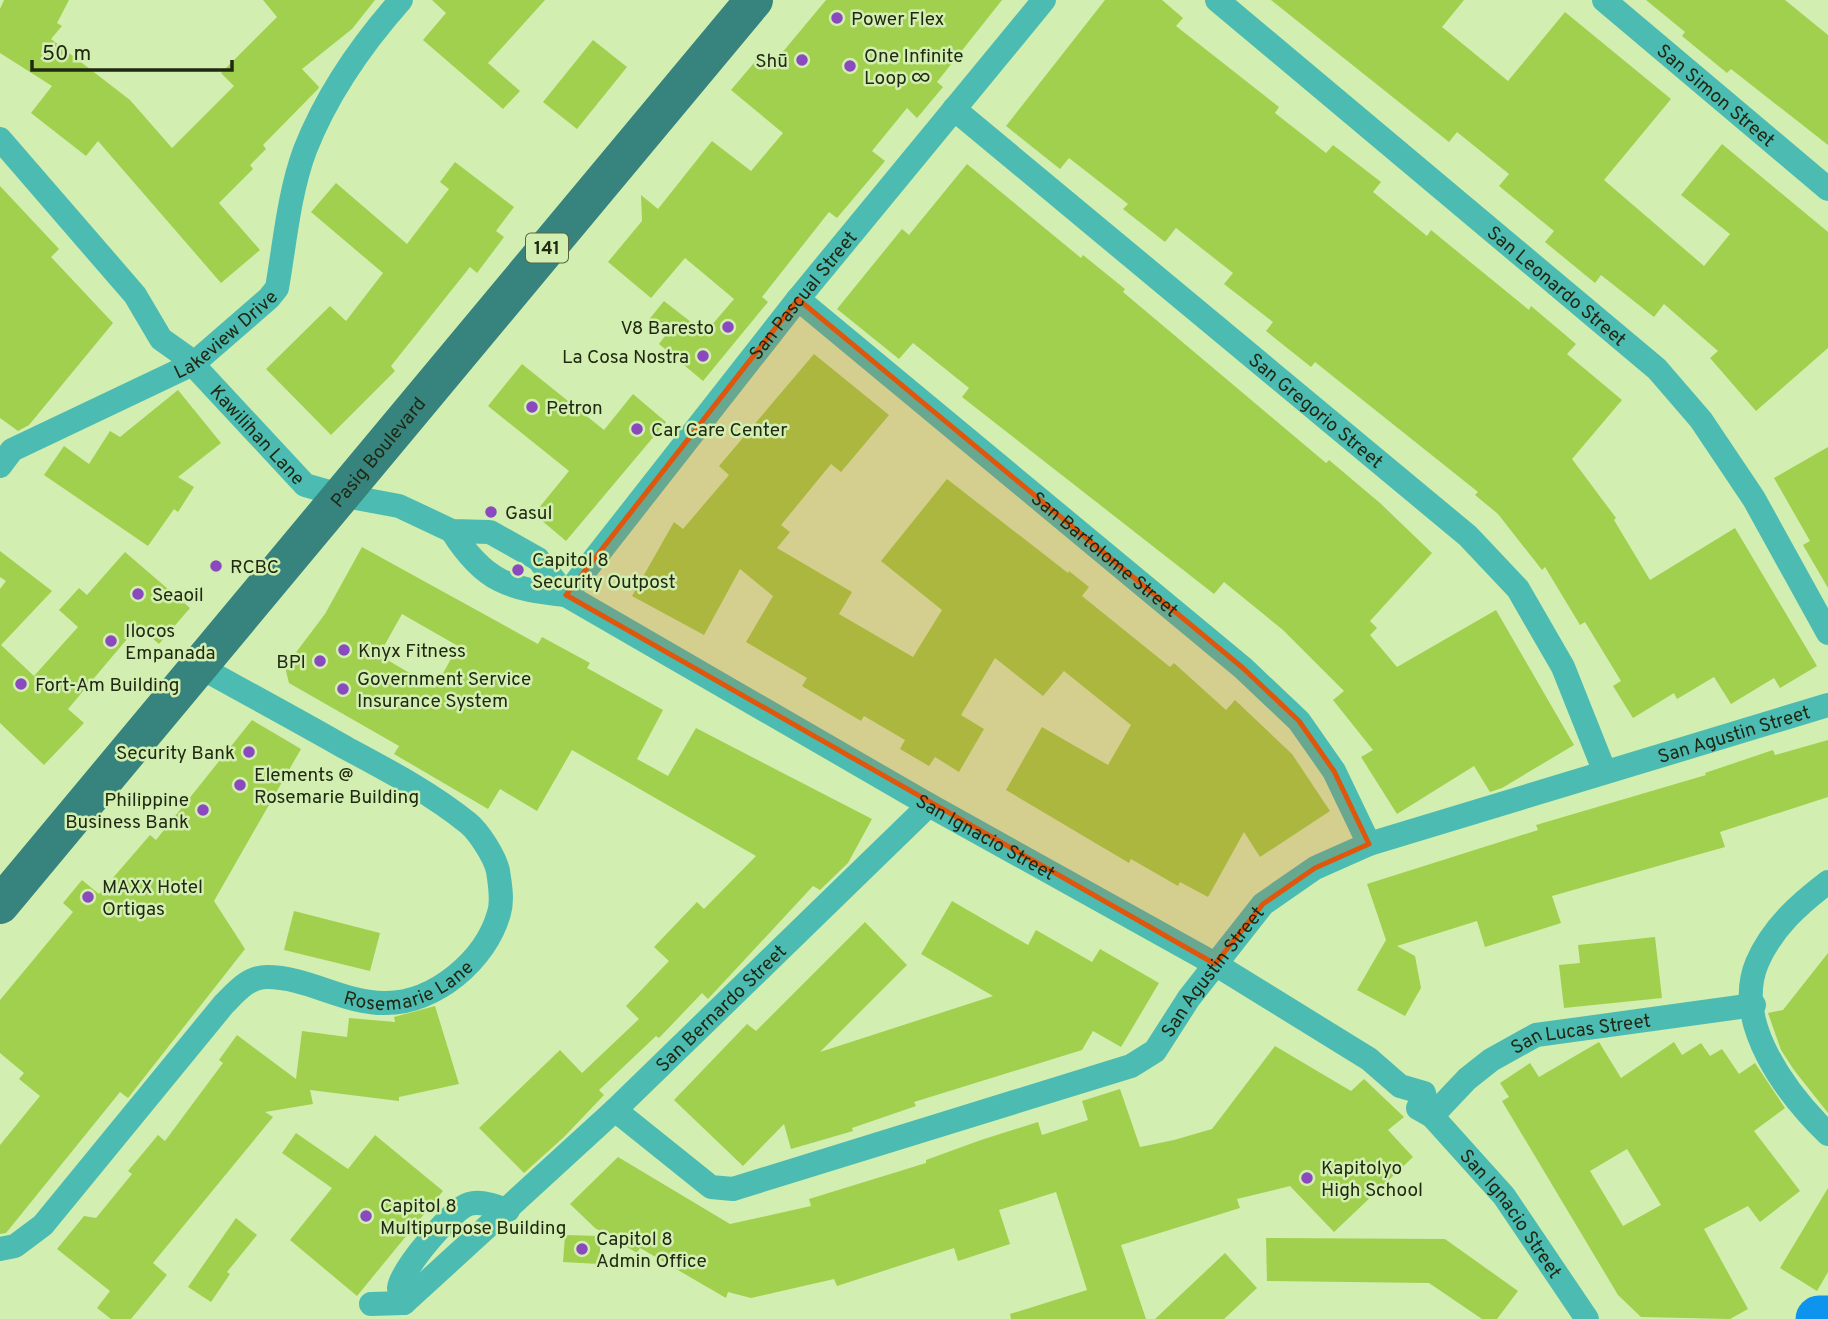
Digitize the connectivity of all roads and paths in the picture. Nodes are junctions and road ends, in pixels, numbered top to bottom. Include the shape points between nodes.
1 (401, 0) edge
2 (754, 0) edge
3 (1044, 0) edge
4 (1217, 0) edge
5 (1604, 0) edge
6 (954, 109) junction
7 (0, 139) edge
8 (1828, 189) edge
9 (798, 299) junction
10 (189, 360) junction
11 (0, 466) edge
12 (340, 495) junction
13 (452, 531) junction
14 (566, 595) junction
15 (1828, 633) edge
16 (198, 666) junction
17 (1828, 705) edge
18 (1604, 770) junction
19 (929, 805) junction
20 (1368, 844) junction
21 (1828, 882) edge
22 (0, 905) edge
23 (1215, 964) junction
24 (1754, 1005) junction
25 (615, 1110) junction
26 (1430, 1114) junction
27 (1828, 1134) edge
28 (508, 1210) junction
29 (0, 1250) edge
30 (404, 1303) junction
31 (371, 1304) dead end
32 (1581, 1309) edge

1 - 10 street, Lakeview Drive via 343,74 305,150 277,288
2 - 12 main road, Pasig Boulevard / 141
3 - 6 street, San Pascual Street
4 - 15 street, San Leonardo Street via 1657,369 1702,420 1754,499
5 - 8 street, San Simon Street
6 - 9 street, San Pascual Street
6 - 18 street, San Gregorio Street via 1468,536 1518,589 1531,611 1563,667
7 - 10 street, Kawilihan Lane via 135,295 176,328
9 - 14 street, San Pascual Street
9 - 20 street, San Bartolome Street via 1243,668 1299,721 1334,771
10 - 11 street, Lakeview Drive via 12,450
10 - 12 street, Kawilihan Lane via 305,485
12 - 13 street, San Ignacio Street via 399,506
12 - 16 main road, Pasig Boulevard / 141
13 - 14 street, San Ignacio Street via 484,570 518,590
13 - 14 street, San Ignacio Street via 490,532 538,559
14 - 19 street, San Ignacio Street
16 - 22 main road, Pasig Boulevard / 141
16 - 29 street, Rosemarie Lane via 425,792 470,824 496,863 500,911 489,938 470,963 443,985 415,996 387,1003 266,976 247,982 43,1225 15,1247
17 - 18 street, San Agustin Street
18 - 20 street, San Agustin Street
19 - 23 street, San Ignacio Street
19 - 25 street, San Bernardo Street
20 - 23 street, San Agustin Street via 1315,868 1263,904
21 - 24 street via 1784,920 1771,938 1757,964
23 - 25 street, San Agustin Street via 1155,1051 1130,1066 733,1189 711,1187
23 - 26 street, San Ignacio Street via 1368,1059 1400,1086 1424,1093
24 - 26 street, San Lucas Street via 1536,1035 1491,1060
24 - 27 street via 1759,1035 1776,1073
25 - 28 street, San Bernardo Street
26 - 32 street, San Ignacio Street via 1504,1196
28 - 30 street, San Bernardo Street
28 - 30 street via 476,1203 458,1210 400,1281
30 - 31 street

